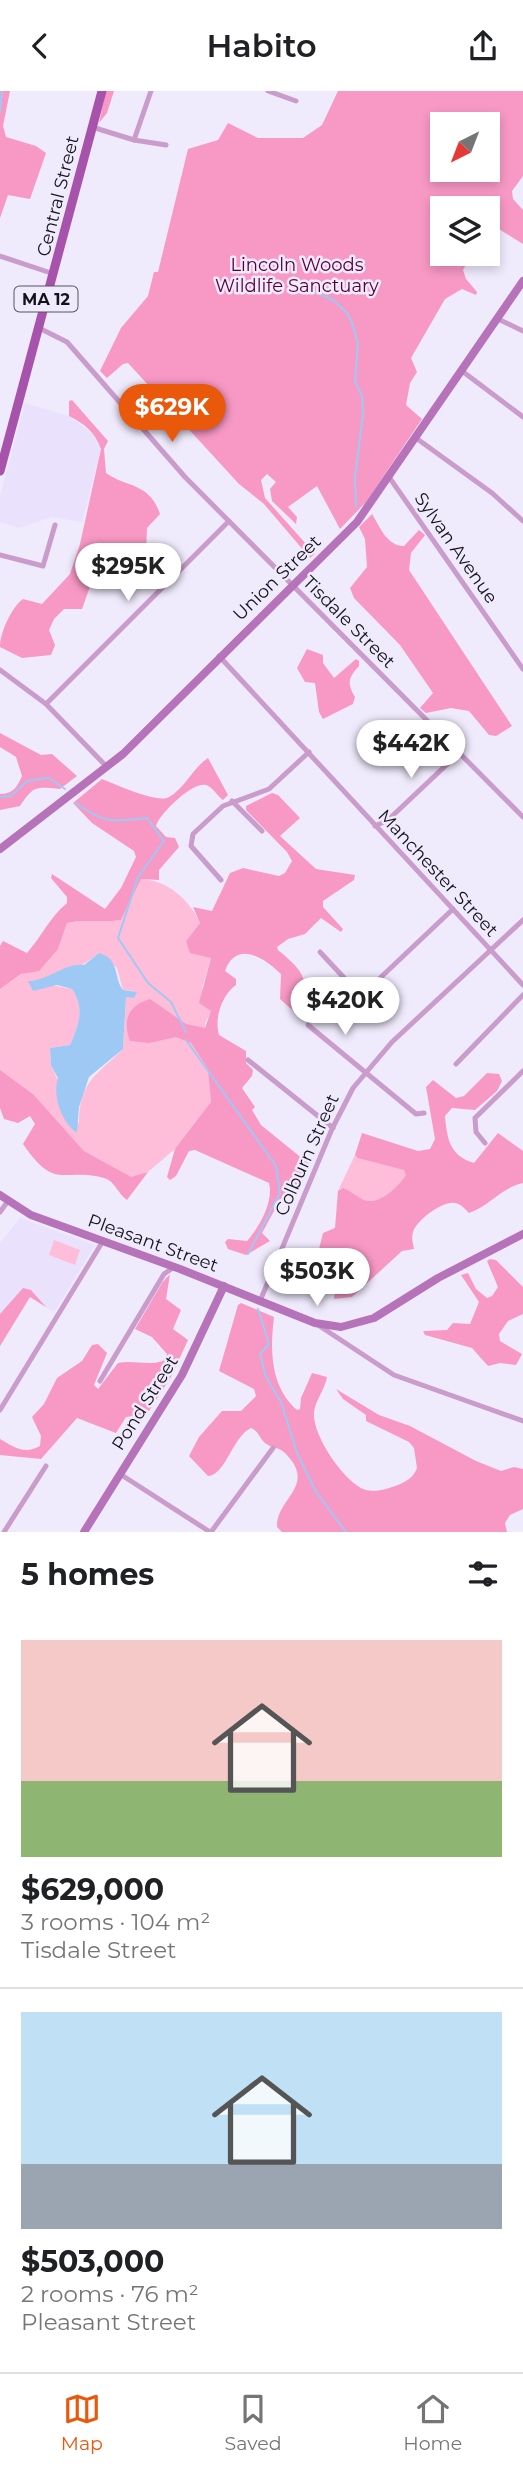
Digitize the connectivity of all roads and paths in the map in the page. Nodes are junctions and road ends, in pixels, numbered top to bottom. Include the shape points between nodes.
1 (102, 91) edge
2 (151, 91) edge
3 (268, 91) edge
4 (296, 101) dead end
5 (92, 127) junction
6 (134, 140) junction
7 (166, 145) dead end
8 (0, 255) edge
9 (54, 274) junction
10 (523, 281) edge
11 (498, 319) junction
12 (39, 328) junction
13 (523, 331) edge
14 (462, 371) junction
15 (523, 418) edge
16 (416, 439) junction
17 (0, 471) edge
18 (389, 477) junction
19 (229, 521) junction
20 (523, 521) edge
21 (55, 525) dead end
22 (0, 555) edge
23 (292, 585) junction
24 (219, 656) junction
25 (523, 669) edge
26 (0, 670) edge
27 (46, 704) junction
28 (309, 752) junction
29 (459, 753) junction
30 (107, 767) junction
31 (232, 801) junction
32 (523, 817) edge
33 (375, 825) junction
34 (262, 831) dead end
35 (0, 849) edge
36 (221, 880) dead end
37 (453, 909) junction
38 (523, 919) edge
39 (491, 950) junction
40 (320, 952) dead end
41 (523, 985) edge
42 (523, 995) edge
43 (307, 1025) dead end
44 (248, 1060) dead end
45 (456, 1064) dead end
46 (523, 1071) edge
47 (364, 1073) junction
48 (424, 1113) dead end
49 (333, 1128) junction
50 (485, 1143) dead end
51 (0, 1195) edge
52 (8, 1201) junction
53 (0, 1212) edge
54 (523, 1234) edge
55 (103, 1241) junction
56 (174, 1266) junction
57 (224, 1286) junction
58 (260, 1301) junction
59 (315, 1323) junction
60 (100, 1381) dead end
61 (0, 1410) edge
62 (523, 1421) edge
63 (273, 1448) dead end
64 (46, 1466) dead end
65 (120, 1474) junction
66 (4, 1532) edge
67 (84, 1532) edge
68 (211, 1532) edge

1 - 5 main road, Central Street / MA 12
2 - 6 street
3 - 4 street
5 - 6 street
5 - 9 main road, Central Street / MA 12
6 - 7 street
8 - 9 street
9 - 12 main road, Central Street / MA 12
10 - 11 street, Union Street
11 - 13 street
11 - 14 street, Union Street
12 - 17 main road, Central Street / MA 12
12 - 19 street, Tisdale Street via 66,342
14 - 15 street
14 - 16 street, Union Street
16 - 18 street, Union Street
16 - 20 street
18 - 23 street, Union Street via 357,522
18 - 25 street, Sylvan Avenue
19 - 23 street, Tisdale Street
19 - 27 street
21 - 22 street via 43,566
23 - 24 street, Union Street
23 - 29 street, Tisdale Street
24 - 28 street, Manchester Street
24 - 30 street, Union Street
26 - 27 street
27 - 30 street
28 - 31 street via 269,789
28 - 33 street, Manchester Street
29 - 32 street, Tisdale Street
29 - 33 street via 388,820
30 - 35 street, Union Street
31 - 34 street
31 - 36 street via 204,822 191,842
33 - 37 street, Manchester Street
37 - 39 street, Manchester Street
37 - 40 street via 361,996
38 - 39 street, Colburn Street
39 - 41 street, Manchester Street
39 - 47 street, Colburn Street
42 - 45 street
43 - 47 street
44 - 49 street
46 - 50 street via 475,1118 476,1132
47 - 48 street via 416,1114
47 - 49 street, Colburn Street
49 - 58 street, Colburn Street
51 - 52 street, Pleasant Street
52 - 53 street
52 - 55 street, Pleasant Street via 32,1215
54 - 59 street, Pleasant Street via 374,1318 347,1327
55 - 56 street, Pleasant Street
55 - 61 street
56 - 57 street, Pleasant Street
56 - 60 street via 164,1275
57 - 58 street, Pleasant Street
57 - 65 street, Pond Street via 185,1371
58 - 59 street, Pleasant Street
59 - 62 street via 394,1374
63 - 68 street
64 - 66 street
65 - 67 street, Pond Street
65 - 68 street

